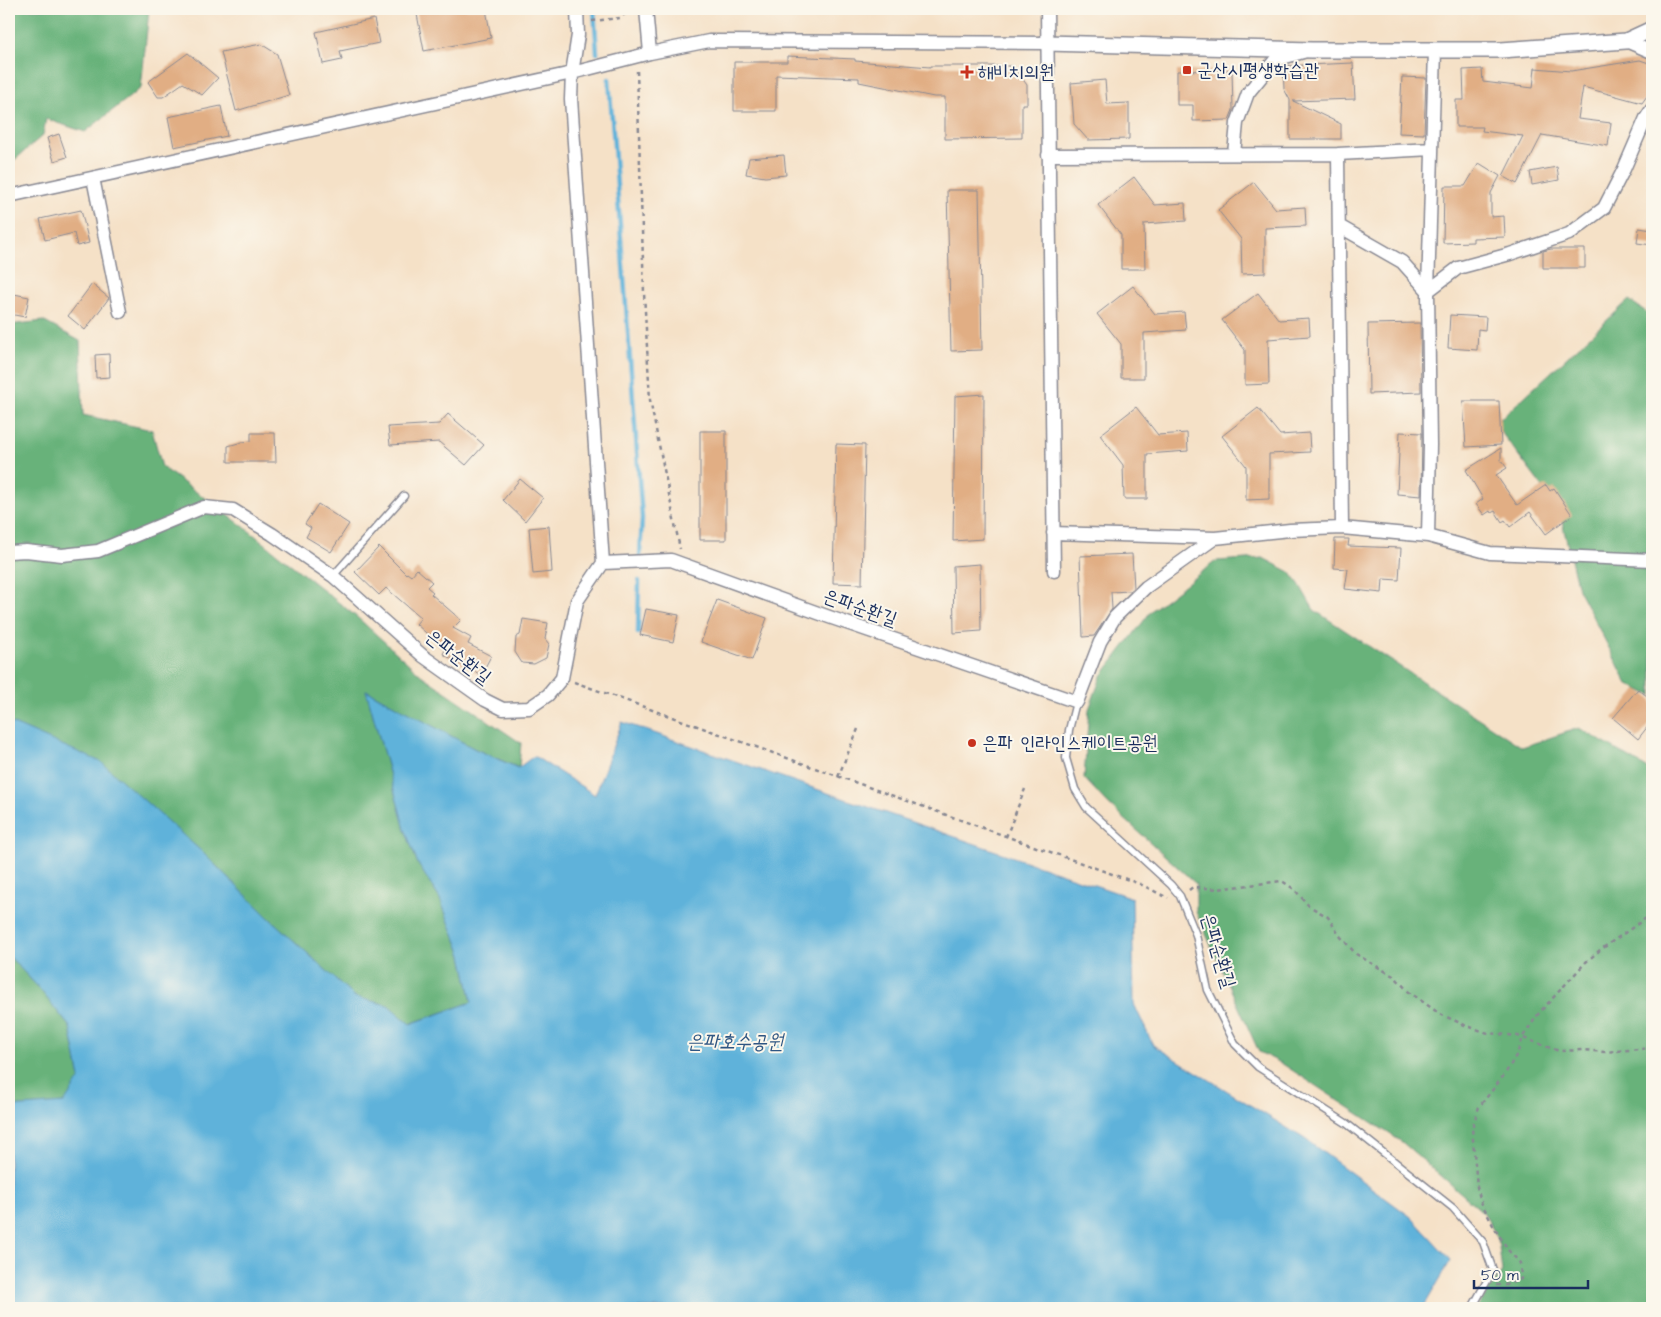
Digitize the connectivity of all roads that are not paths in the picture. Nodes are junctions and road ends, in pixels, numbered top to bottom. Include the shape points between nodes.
1 (577, 9) edge
2 (646, 9) edge
3 (1047, 9) edge
4 (1652, 29) edge
5 (1626, 41) junction
6 (1046, 43) junction
7 (1312, 50) junction
8 (1434, 50) junction
9 (1652, 52) edge
10 (650, 53) junction
11 (572, 73) junction
12 (1652, 109) edge
13 (1432, 149) junction
14 (1234, 154) junction
15 (1338, 154) junction
16 (1048, 155) junction
17 (93, 178) junction
18 (9, 196) edge
19 (1339, 226) junction
20 (1428, 291) junction
21 (120, 312) dead end
22 (404, 496) dead end
23 (1342, 528) junction
24 (1053, 533) junction
25 (1428, 536) junction
26 (1215, 538) junction
27 (9, 552) edge
28 (1652, 560) edge
29 (603, 563) junction
30 (1054, 571) dead end
31 (333, 576) junction
32 (1076, 702) junction
33 (1472, 1308) edge

1 - 11 street via 578,35
2 - 10 street
3 - 6 street
4 - 5 street
5 - 8 street via 1501,50
5 - 9 street
6 - 7 street
6 - 10 street via 709,41
6 - 16 street
7 - 8 street
7 - 14 street via 1275,60 1248,92 1237,123
8 - 13 street
10 - 11 street
11 - 17 street
11 - 29 street via 571,99
12 - 20 street via 1604,208 1569,234 1458,268
13 - 15 street
13 - 20 street
14 - 15 street
14 - 16 street
15 - 19 street
16 - 24 street
17 - 18 street
17 - 21 street
19 - 20 street via 1402,262
19 - 23 street
20 - 25 street
22 - 31 lane
23 - 25 street
23 - 26 street
24 - 26 street
24 - 30 street
25 - 28 street via 1490,553
26 - 32 street via 1146,587 1114,617 1100,642
27 - 31 street, 은파순환길 via 62,555 98,550 204,507 233,510
29 - 31 street, 은파순환길 via 577,601 562,678 548,695 529,708 503,709 485,700 423,656
29 - 32 street, 은파순환길 via 671,560
32 - 33 lane, 은파순환길 via 1066,758 1075,789 1086,807 1180,896 1196,936 1208,990 1235,1044 1258,1067 1346,1123 1453,1208 1483,1242 1493,1270

